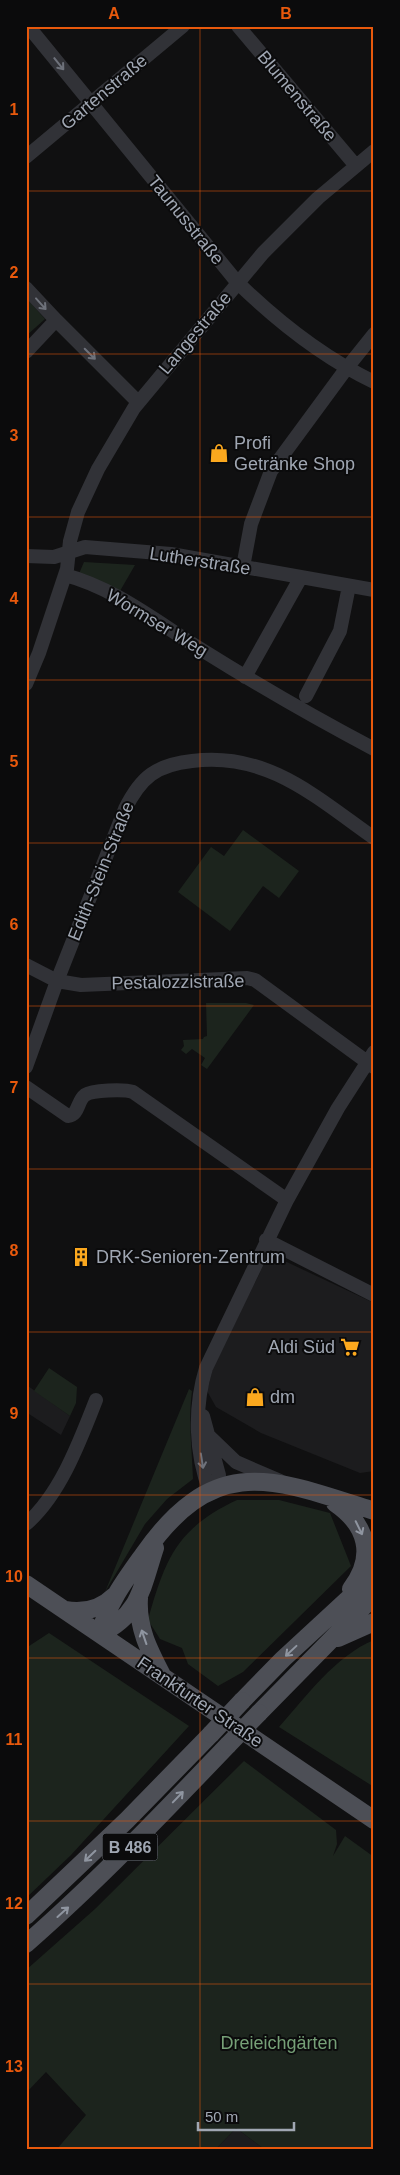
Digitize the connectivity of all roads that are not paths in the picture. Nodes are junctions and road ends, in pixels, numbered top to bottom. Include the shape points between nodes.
1 (28, 26) edge
2 (182, 26) edge
3 (238, 26) edge
4 (90, 103) junction
5 (374, 151) edge
6 (26, 157) edge
7 (356, 166) junction
8 (237, 282) junction
9 (26, 288) edge
10 (56, 320) junction
11 (374, 334) edge
12 (26, 352) edge
13 (346, 369) junction
14 (374, 382) edge
15 (138, 402) junction
16 (68, 552) junction
17 (26, 556) edge
18 (243, 567) junction
19 (65, 575) junction
20 (301, 578) junction
21 (349, 586) junction
22 (374, 590) edge
23 (245, 677) junction
24 (26, 684) edge
25 (306, 696) dead end
26 (374, 749) edge
27 (374, 838) edge
28 (26, 965) edge
29 (57, 981) junction
30 (372, 1060) edge
31 (26, 1067) edge
32 (26, 1087) edge
33 (287, 1200) junction
34 (266, 1240) junction
35 (374, 1296) edge
36 (199, 1396) junction
37 (96, 1400) dead end
38 (209, 1436) junction
39 (290, 1485) junction
40 (210, 1492) junction
41 (324, 1495) junction
42 (374, 1512) edge
43 (168, 1523) junction
44 (26, 1524) edge
45 (374, 1575) edge
46 (26, 1584) edge
47 (117, 1593) junction
48 (140, 1594) junction
49 (374, 1596) edge
50 (64, 1610) junction
51 (326, 1618) junction
52 (374, 1622) edge
53 (100, 1634) junction
54 (322, 1646) junction
55 (164, 1678) junction
56 (374, 1820) edge
57 (26, 1916) edge
58 (26, 1944) edge

1 -> 4 street, Taunusstraße
2 - 4 street, Gartenstraße
3 - 7 street, Blumenstraße
4 - 6 street, Gartenstraße
4 - 8 street, Taunusstraße
5 - 7 street, Langestraße
7 - 8 street, Langestraße via 291,224
8 - 13 street, Taunusstraße via 294,333
8 - 15 street, Langestraße
9 -> 10 street
10 - 12 street
10 -> 15 street
11 - 13 street
13 - 14 street, Taunusstraße
13 - 18 street via 271,471 251,524
15 - 16 street, Langestraße via 117,433 85,494
16 - 17 street, Lutherstraße via 49,558
16 - 18 street, Lutherstraße via 85,547 148,552
16 - 19 street, Langestraße
18 - 20 street, Lutherstraße
19 - 23 street, Wormser Weg via 108,591
19 - 24 street, Langestraße
20 - 21 street, Lutherstraße
20 - 23 street
21 - 22 street, Lutherstraße
21 - 25 street via 340,631
23 - 26 street, Wormser Weg
27 - 29 street, Edith-Stein-Straße via 306,790 256,765 223,758 163,767 141,782 125,809
28 - 29 street, Pestalozzistraße
29 - 30 street, Pestalozzistraße via 81,984 255,980
29 - 31 street, Edith-Stein-Straße
30 - 33 street via 338,1108
32 - 33 street via 68,1116 76,1112 84,1096 90,1093 132,1092
33 - 34 street
34 - 35 street
34 - 36 street via 212,1351
36 - 38 street
36 -> 40 street via 200,1448
37 - 44 street via 74,1456 41,1509
38 - 39 street via 236,1462
38 - 40 street via 219,1475
39 - 40 main road via 241,1482
39 - 41 main road
40 - 43 main road via 187,1505
41 - 42 main road
41 -> 51 main road via 358,1523 365,1549 358,1580
43 - 47 main road
43 - 48 main road via 154,1548
45 - 51 main road, B 486
46 - 50 main road, Frankfurter Straße
47 - 50 main road via 104,1604 91,1609
47 - 53 main road
48 - 53 main road via 123,1621
55 -> 48 main road via 142,1631 138,1609
49 - 54 main road, B 486
50 - 53 main road, Frankfurter Straße
51 -> 57 main road, B 486, bridge via 128,1820
52 - 54 main road
53 - 55 main road, Frankfurter Straße
58 -> 54 main road, B 486, bridge via 140,1837
55 - 56 main road, Frankfurter Straße

